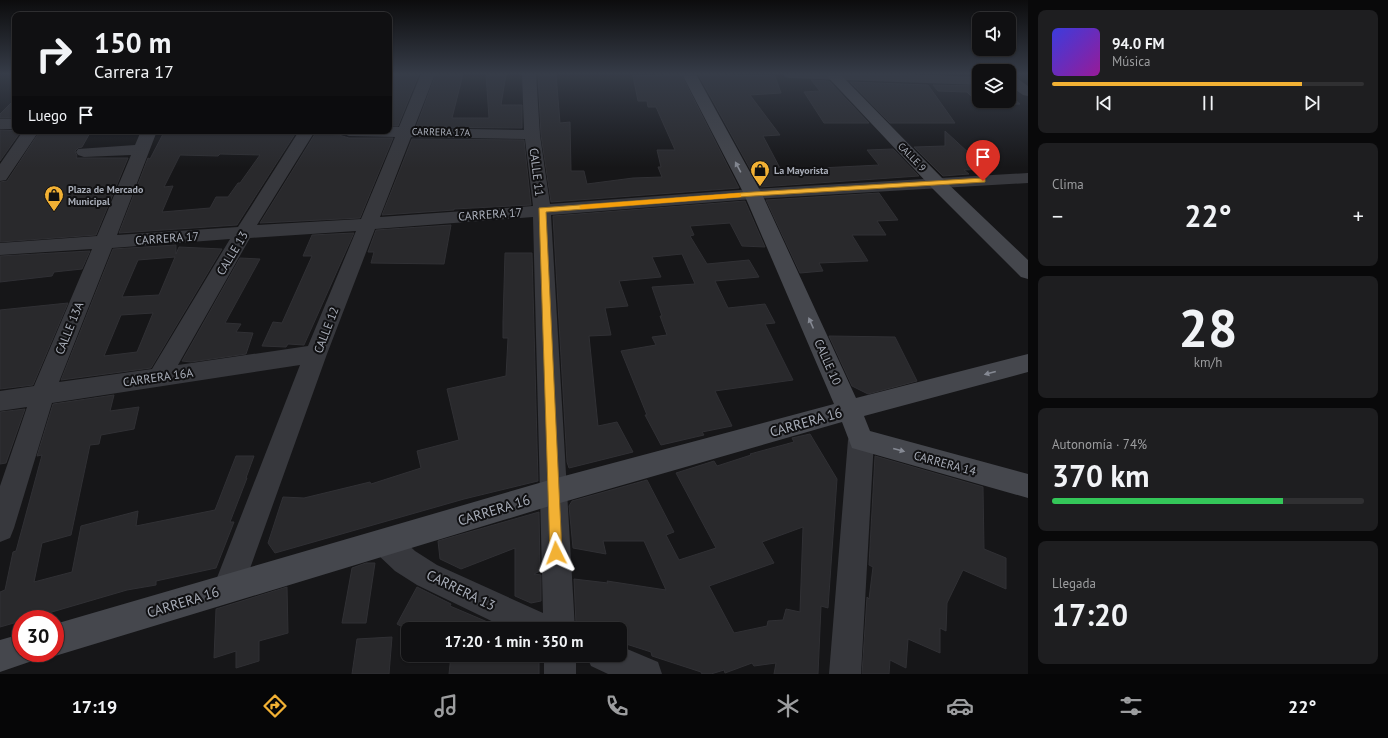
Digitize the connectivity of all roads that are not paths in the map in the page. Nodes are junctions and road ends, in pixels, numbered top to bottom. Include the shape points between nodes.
1 (416, 105) edge
2 (531, 105) edge
3 (706, 105) edge
4 (862, 105) edge
5 (0, 124) edge
6 (12, 124) edge
7 (392, 132) edge
8 (405, 132) junction
9 (30, 134) edge
10 (305, 134) edge
11 (532, 134) junction
12 (145, 140) edge
13 (84, 152) dead end
14 (0, 176) edge
15 (1028, 178) edge
16 (938, 184) junction
17 (753, 194) junction
18 (542, 210) junction
19 (367, 224) junction
20 (244, 232) junction
21 (104, 242) junction
22 (0, 249) edge
23 (1028, 272) edge
24 (316, 354) junction
25 (1028, 363) edge
26 (159, 377) junction
27 (42, 394) junction
28 (0, 401) edge
29 (849, 410) junction
30 (861, 440) junction
31 (1028, 486) edge
32 (553, 492) junction
33 (0, 528) edge
34 (386, 543) junction
35 (228, 588) junction
36 (528, 622) edge
37 (560, 622) edge
38 (64, 637) edge
39 (12, 653) edge
40 (0, 656) edge
41 (560, 662) edge
42 (618, 662) edge
43 (560, 674) edge
44 (646, 674) edge
45 (845, 674) edge

1 - 8 street, CALLE 12
2 - 11 street, CALLE 11
17 -> 3 main road, CALLE 10
4 - 16 main road, CALLE 9
5 - 6 street
7 - 8 street, CARRERA 17A
8 - 11 street, CARRERA 17A
8 - 19 street, CALLE 12
9 - 14 street
10 - 20 street, CALLE 13
11 - 18 street, CALLE 11
12 - 13 street
12 - 21 street, CALLE 13A
15 - 16 street, CARRERA 17
16 - 17 street, CARRERA 17
16 - 23 main road, CALLE 9
17 - 18 street, CARRERA 17
29 -> 17 main road, CALLE 10
18 - 19 street, CARRERA 17
18 - 32 street, CALLE 11
19 - 20 street, CARRERA 17
19 - 24 street, CALLE 12
20 - 21 street, CARRERA 17
20 - 26 street, CALLE 13
21 - 22 street, CARRERA 17
21 - 27 street, CALLE 13A
24 - 26 street, CARRERA 16A
24 - 35 street, CALLE 12
25 -> 29 main road, CARRERA 16
26 - 27 street, CARRERA 16A
27 - 28 street, CARRERA 16A
27 - 33 street, CALLE 13A
29 - 30 main road, CALLE 10
29 - 32 main road, CARRERA 16
30 -> 31 main road, CARRERA 14
30 - 45 street, CALLE 10
32 - 34 main road, CARRERA 16
32 - 37 street, CALLE 11
34 - 35 main road, CARRERA 16
34 - 36 street, CARRERA 13 via 405,561 428,575
35 - 38 main road, CARRERA 16
39 - 40 main road
41 - 43 street
42 - 44 street

